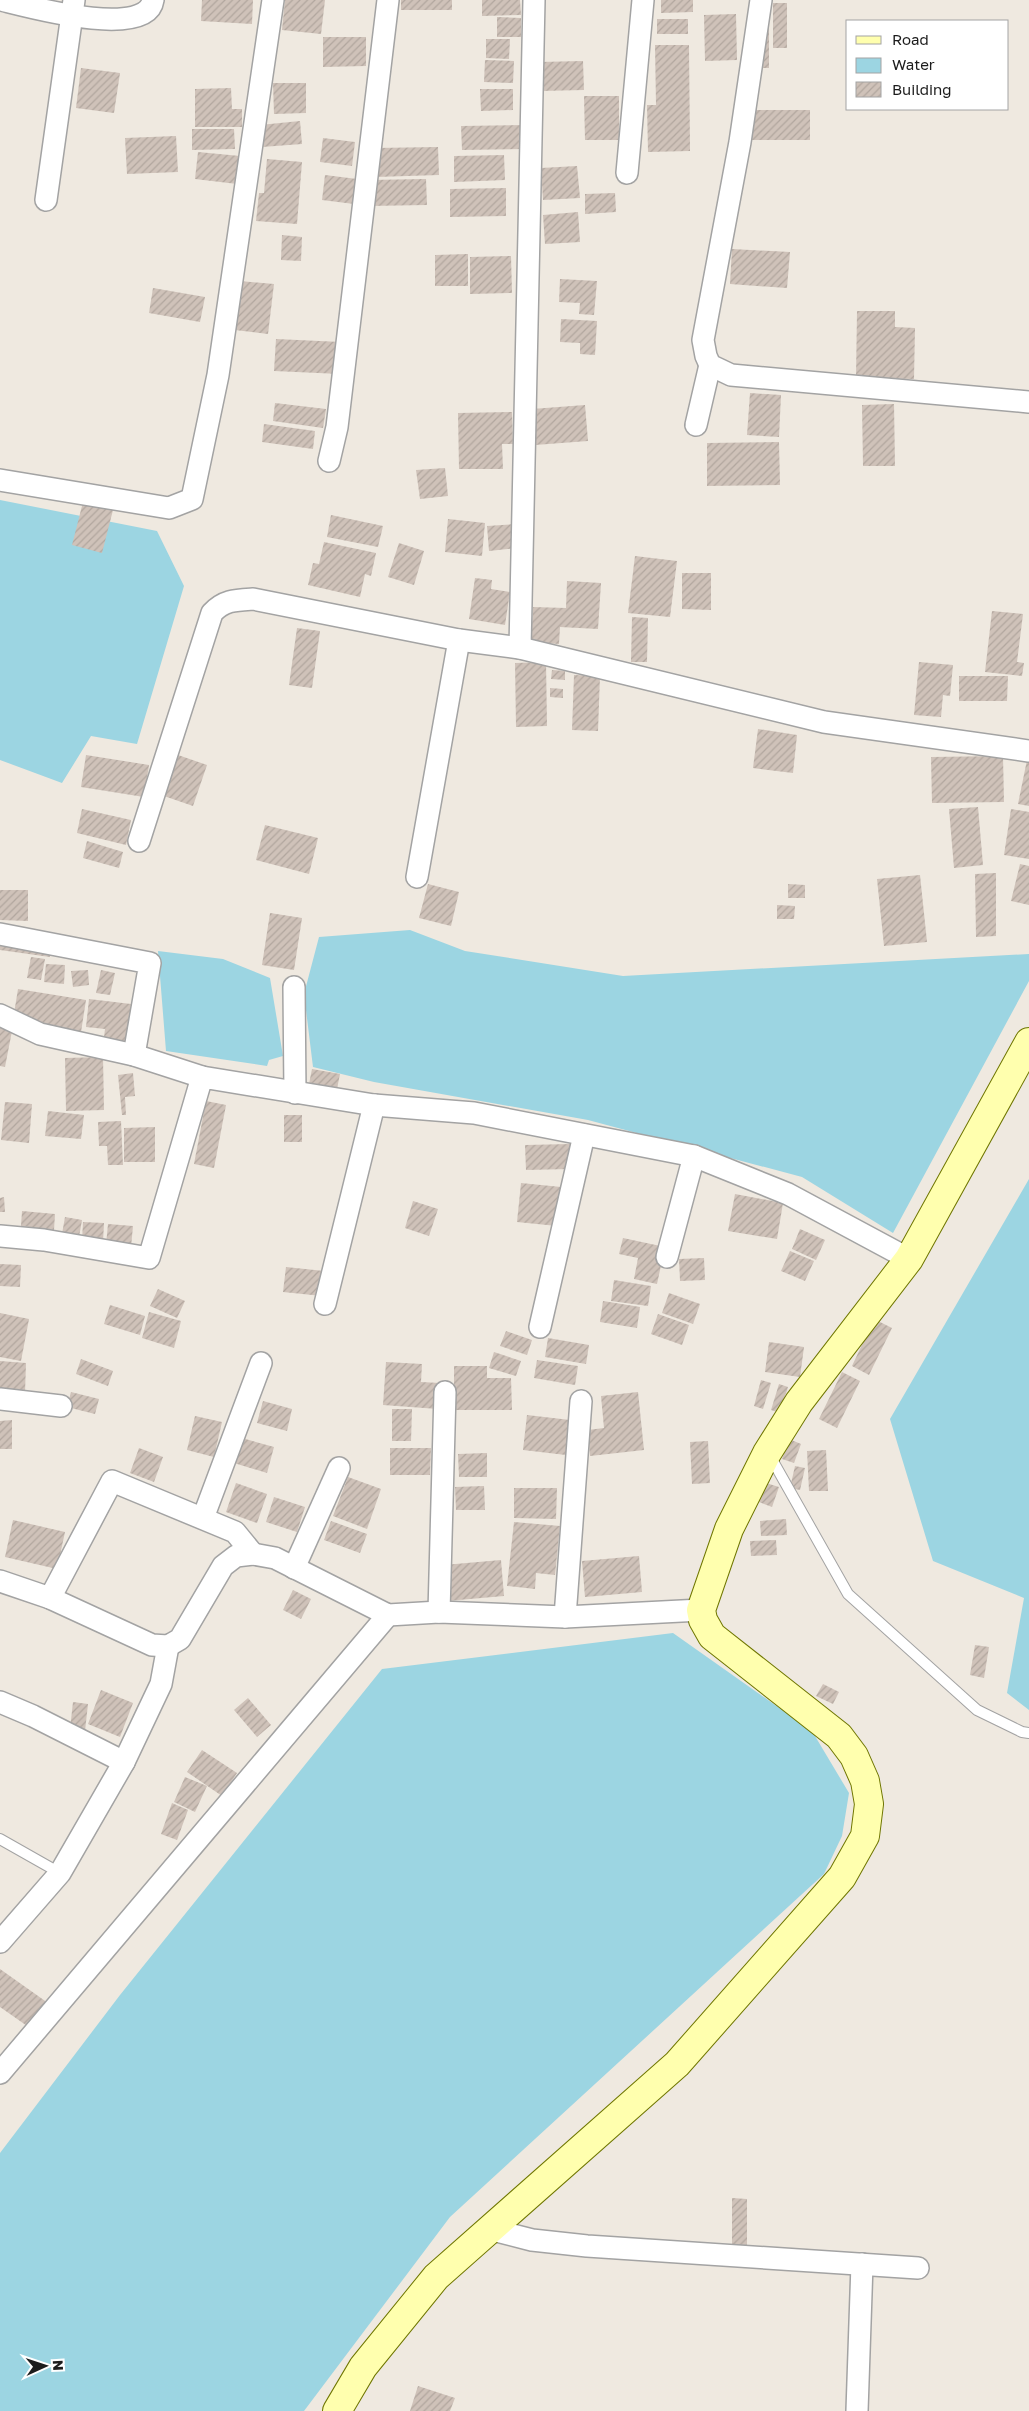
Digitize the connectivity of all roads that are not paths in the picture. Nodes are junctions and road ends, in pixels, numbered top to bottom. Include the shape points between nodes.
1 (1, 0) edge
2 (153, 0) edge
3 (273, 0) edge
4 (388, 0) edge
5 (534, 0) edge
6 (643, 0) edge
7 (761, 0) edge
8 (73, 8) edge
9 (627, 172) dead end
10 (46, 200) dead end
11 (710, 365) junction
12 (1029, 402) edge
13 (696, 425) dead end
14 (329, 462) dead end
15 (0, 480) edge
16 (459, 640) junction
17 (520, 648) junction
18 (1029, 750) edge
19 (139, 841) dead end
20 (417, 877) dead end
21 (0, 934) edge
22 (294, 986) dead end
23 (0, 1015) edge
24 (1029, 1042) edge
25 (134, 1055) junction
26 (202, 1077) junction
27 (295, 1093) junction
28 (374, 1105) junction
29 (584, 1135) junction
30 (694, 1156) junction
31 (0, 1236) edge
32 (667, 1257) dead end
33 (909, 1259) junction
34 (325, 1304) dead end
35 (540, 1327) dead end
36 (260, 1363) dead end
37 (445, 1392) dead end
38 (0, 1399) edge
39 (581, 1401) dead end
40 (61, 1406) dead end
41 (767, 1453) junction
42 (339, 1468) dead end
43 (203, 1518) junction
44 (253, 1554) junction
45 (294, 1568) junction
46 (0, 1581) edge
47 (50, 1598) junction
48 (702, 1610) junction
49 (439, 1612) junction
50 (388, 1614) junction
51 (565, 1617) junction
52 (168, 1646) junction
53 (0, 1702) edge
54 (1029, 1732) edge
55 (124, 1762) junction
56 (0, 1839) edge
57 (60, 1873) junction
58 (0, 1942) edge
59 (0, 2073) edge
60 (489, 2229) junction
61 (862, 2264) junction
62 (918, 2268) dead end
63 (337, 2411) edge
64 (857, 2411) edge

1 - 8 street
2 - 8 street via 143,13 131,19
3 - 15 street via 218,375 192,499 169,508
4 - 14 street via 338,417
5 - 17 street
6 - 9 street
7 - 11 street via 740,142 703,340
8 - 10 street
11 - 12 street via 732,375
11 - 13 street
16 - 17 street
16 - 19 street via 253,599 231,600 220,605 212,613
16 - 20 street
17 - 18 street via 824,722
21 - 25 street via 150,964
22 - 27 street
23 - 25 street via 40,1034
24 - 33 street
25 - 26 street
26 - 27 street
26 - 31 street via 149,1258
27 - 28 street
28 - 29 street via 474,1113
28 - 34 street
29 - 30 street
29 - 35 street
30 - 32 street
30 - 33 street via 788,1194
33 - 41 street via 799,1402
36 - 43 street
37 - 49 street
38 - 40 street
39 - 51 street
41 - 48 street via 729,1529
41 - 54 lane via 848,1594 976,1710 1022,1732
42 - 45 street
43 - 44 street via 235,1532
43 - 47 street via 112,1481
44 - 45 street via 275,1558
44 - 52 street via 236,1556 223,1566 180,1639
45 - 50 street
46 - 47 street
47 - 52 street via 152,1645
48 - 51 street
48 - 60 street via 712,1636 839,1736 854,1756 865,1781 869,1804 865,1836 842,1877 677,2064
49 - 50 street
49 - 51 street
50 - 59 street
52 - 55 street via 161,1684
53 - 55 street
55 - 57 street
56 - 57 lane
57 - 58 street
60 - 61 street via 532,2240 587,2246
60 - 63 street via 436,2277 364,2367
61 - 62 street
61 - 64 street

